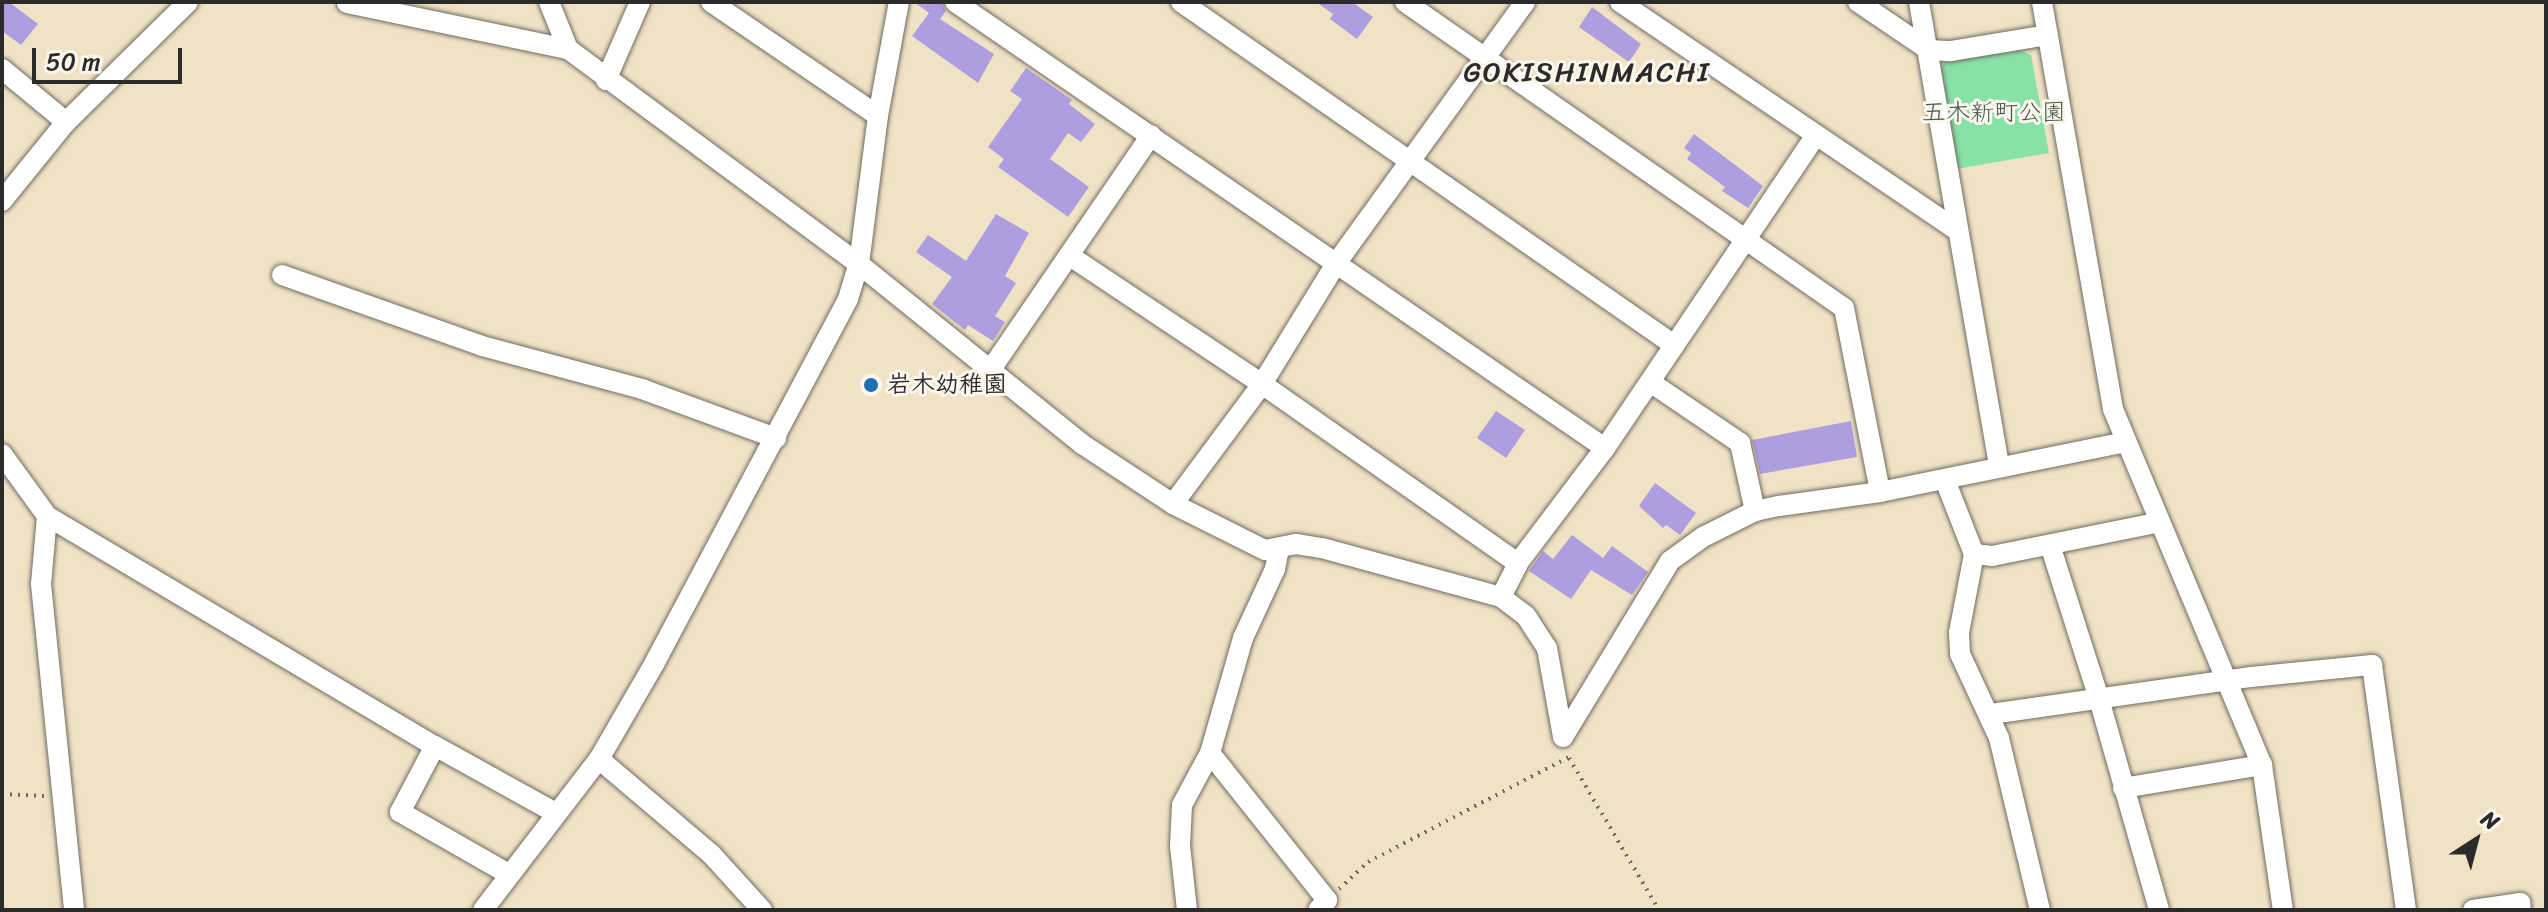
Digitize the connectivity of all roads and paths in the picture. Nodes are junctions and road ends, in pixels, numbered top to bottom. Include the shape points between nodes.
1 (188, 2) edge
2 (549, 2) edge
3 (640, 2) edge
4 (711, 2) edge
5 (899, 2) edge
6 (955, 2) edge
7 (1181, 2) edge
8 (1405, 2) edge
9 (1525, 2) edge
10 (1620, 2) edge
11 (1858, 2) edge
12 (1919, 2) edge
13 (2042, 2) edge
14 (347, 3) edge
15 (2048, 35) junction
16 (568, 49) junction
17 (1929, 50) junction
18 (1484, 59) junction
19 (2, 69) edge
20 (606, 80) junction
21 (878, 116) junction
22 (66, 122) junction
23 (1151, 135) junction
24 (1816, 135) junction
25 (1413, 161) junction
26 (2, 201) edge
27 (1957, 230) junction
28 (1747, 238) junction
29 (1070, 256) junction
30 (1337, 262) junction
31 (859, 264) junction
32 (282, 275) dead end
33 (1674, 345) junction
34 (989, 372) junction
35 (1650, 382) junction
36 (1262, 384) junction
37 (776, 438) junction
38 (2125, 442) junction
39 (1605, 448) junction
40 (2, 454) edge
41 (1999, 465) junction
42 (1945, 480) junction
43 (1880, 492) junction
44 (1173, 504) junction
45 (1755, 511) junction
46 (47, 516) junction
47 (2160, 522) junction
48 (2050, 545) junction
49 (1279, 549) junction
50 (1974, 554) junction
51 (1518, 563) junction
52 (1501, 597) junction
53 (2228, 680) junction
54 (2099, 699) junction
55 (1991, 714) junction
56 (1563, 737) junction
57 (435, 746) junction
58 (1210, 753) junction
59 (1569, 757) junction
60 (599, 759) junction
61 (2262, 765) junction
62 (2123, 788) junction
63 (2, 794) edge
64 (63, 797) junction
65 (556, 813) junction
66 (507, 873) junction
67 (1322, 905) edge
68 (74, 910) edge
69 (483, 910) edge
70 (762, 910) edge
71 (1187, 910) edge
72 (1659, 910) edge
73 (2040, 910) edge
74 (2159, 910) edge
75 (2283, 910) edge
76 (2406, 910) edge
77 (2473, 910) edge
78 (2521, 910) edge

1 - 22 street
2 - 16 street
3 - 20 street
4 - 21 street
5 - 21 street
6 - 23 street
7 - 25 street
8 - 18 street
9 - 18 street
10 - 24 street
11 - 17 street
12 - 17 street
13 - 15 street
14 - 16 street
15 - 17 street
15 - 38 street via 2113,409
16 - 20 street
17 - 27 street
18 - 25 street
18 - 28 street
19 - 22 street
20 - 31 street
21 - 31 street
22 - 26 street
23 - 29 street
23 - 30 street
24 - 27 street
24 - 28 street
25 - 30 street
25 - 33 street
27 - 41 street
28 - 33 street
28 - 43 street via 1844,308
29 - 34 street
29 - 36 street
30 - 36 street
30 - 39 street
31 - 34 street
31 - 37 street via 848,299
32 - 37 street via 482,346 642,389
33 - 35 street
34 - 44 street via 1082,444
35 - 39 street
35 - 45 street via 1740,443
36 - 44 street
36 - 51 street
37 - 60 street
38 - 41 street
38 - 47 street
39 - 51 street
40 - 46 street
41 - 42 street
42 - 43 street
42 - 50 street
43 - 45 street
44 - 49 street via 1265,550
45 - 56 street via 1670,561
46 - 57 street
46 - 64 street via 41,584
47 - 48 street
47 - 53 street
48 - 50 street via 1992,556
48 - 54 street
49 - 52 street via 1296,544 1322,548
49 - 58 street via 1243,638
50 - 55 street via 1960,654
51 - 52 street
52 - 56 street via 1526,616 1547,648
53 - 54 street
53 - 61 street
53 - 76 street via 2372,665
54 - 55 street
54 - 62 street
55 - 73 street
56 - 59 path
57 - 65 street
57 - 66 street via 400,812
58 - 67 street
58 - 71 street via 1182,805
59 - 67 path via 1368,862
59 - 72 path
60 - 65 street
60 - 70 street via 711,854
61 - 62 street
61 - 75 street
62 - 74 street
63 - 64 path
64 - 68 street
65 - 66 street
66 - 69 street
77 - 78 street via 2520,903

